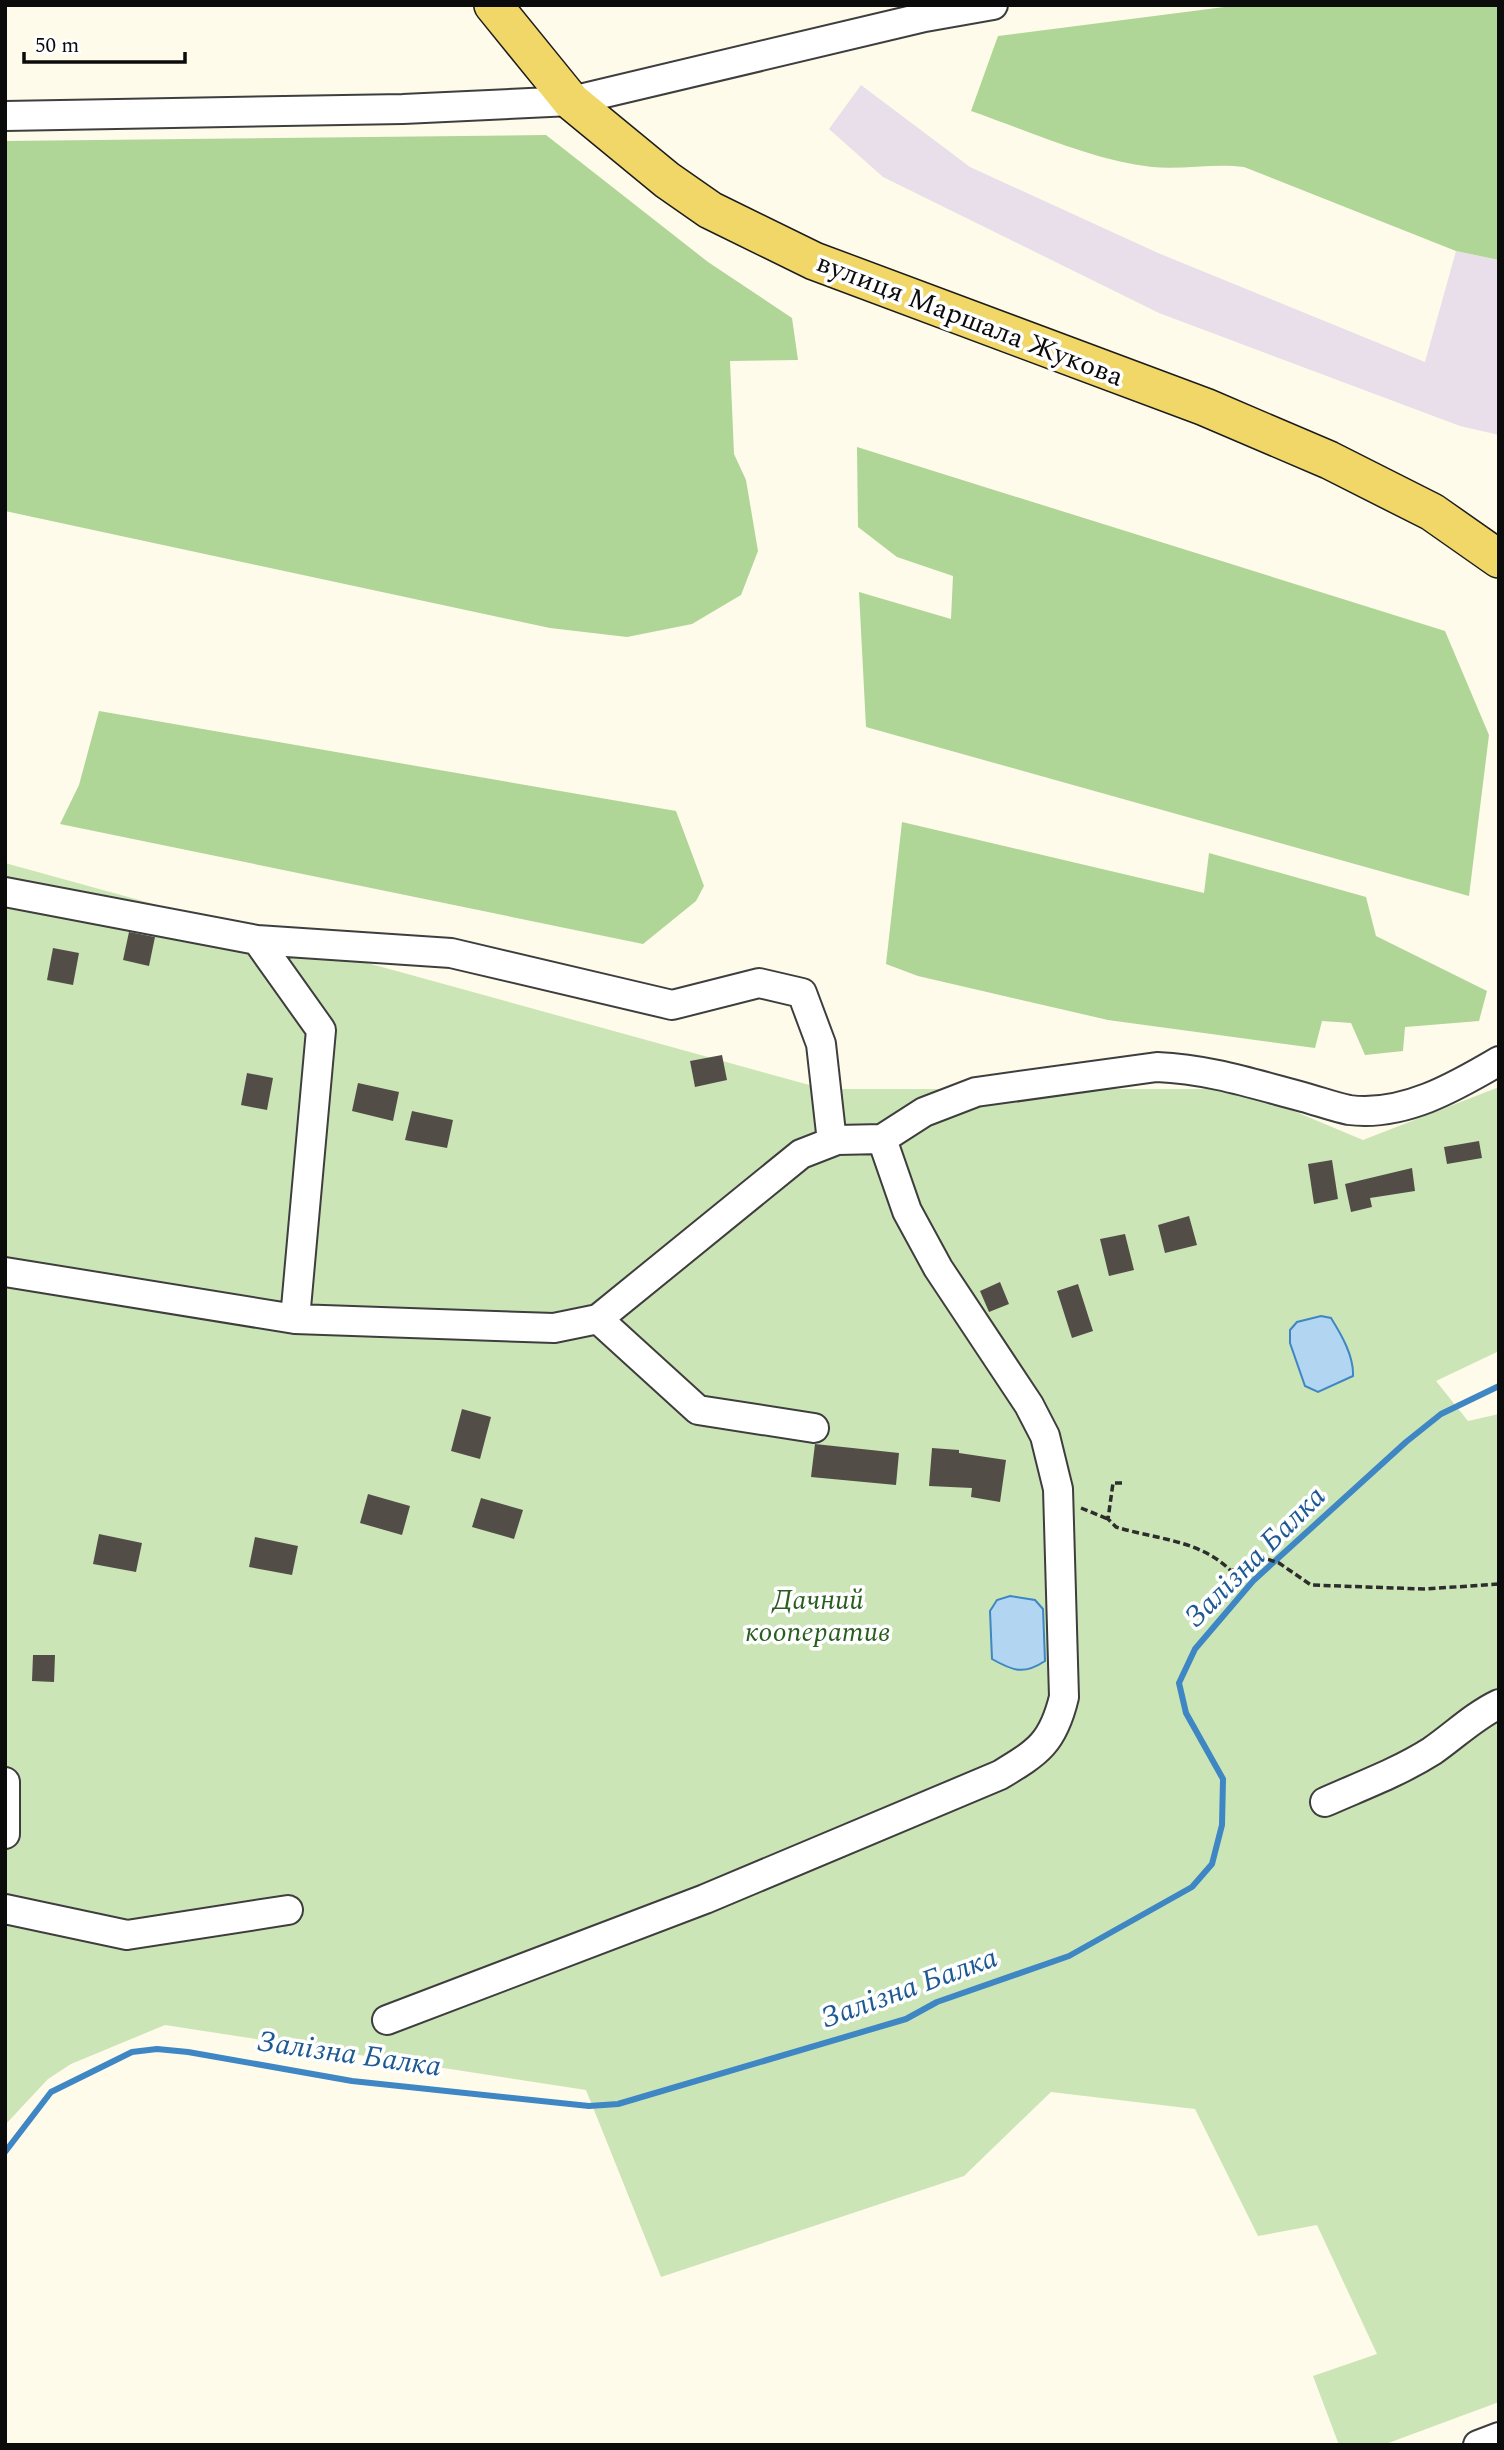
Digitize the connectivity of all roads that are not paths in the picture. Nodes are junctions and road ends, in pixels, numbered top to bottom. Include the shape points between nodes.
1 (493, 5) edge
2 (993, 5) edge
3 (571, 100) junction
4 (5, 116) edge
5 (1499, 559) edge
6 (5, 892) edge
7 (257, 940) junction
8 (1499, 1061) edge
9 (882, 1139) junction
10 (832, 1142) junction
11 (5, 1272) edge
12 (295, 1319) junction
13 (598, 1319) junction
14 (814, 1427) dead end
15 (1499, 1704) edge
16 (5, 1782) edge
17 (1325, 1802) dead end
18 (5, 1835) edge
19 (5, 1909) edge
20 (288, 1910) dead end
21 (387, 2021) dead end
22 (1499, 2437) edge
23 (1478, 2445) edge

1 - 3 main road, вулиця Маршала Жукова
2 - 3 street
3 - 4 street via 403,109
3 - 5 main road, вулиця Маршала Жукова via 667,180 710,210 760,236 814,261 1205,407 1329,460 1432,512
6 - 7 street
7 - 10 street via 451,953 672,1005 759,983 802,993 821,1044
7 - 12 street via 321,1030
8 - 9 street via 1450,1090 1417,1101 1350,1110 1210,1072 1157,1067 976,1092 924,1112
9 - 10 street
9 - 21 street via 907,1211 1045,1437 1059,1489 1064,1697 1057,1726 1029,1758 1000,1775 705,1899
10 - 13 street via 801,1154 770,1176
11 - 12 street
12 - 13 street via 554,1328
13 - 14 street via 698,1410
15 - 17 street via 1404,1768
16 - 18 street
19 - 20 street via 127,1935
22 - 23 street

